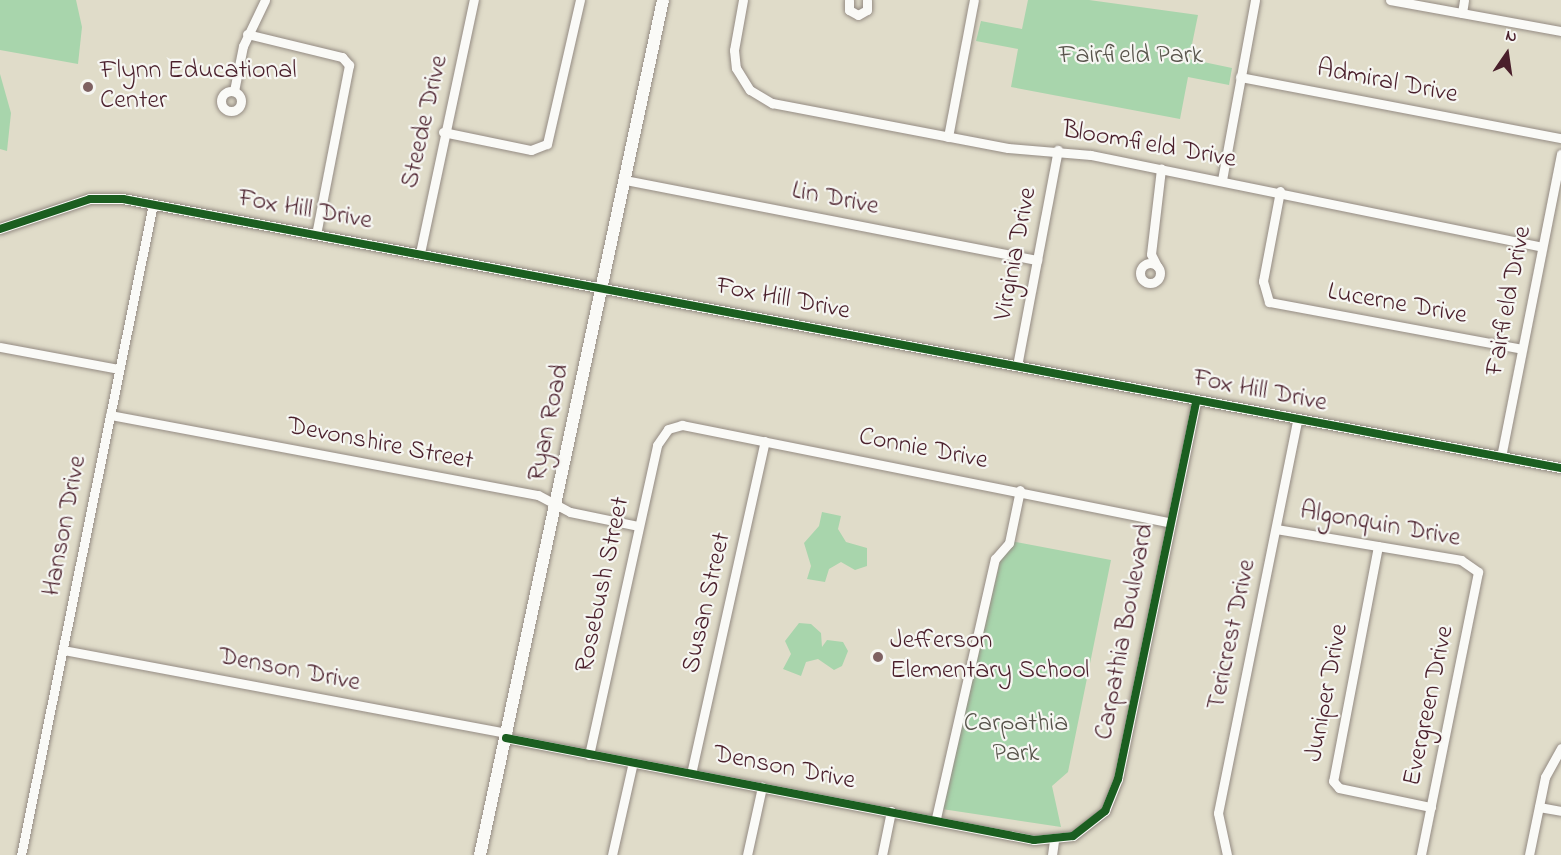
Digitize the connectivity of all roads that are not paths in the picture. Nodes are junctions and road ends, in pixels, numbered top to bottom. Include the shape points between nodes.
1 (265, 0) edge
2 (474, 0) edge
3 (580, 0) edge
4 (663, 0) edge
5 (743, 0) edge
6 (849, 0) edge
7 (867, 0) edge
8 (974, 0) edge
9 (1255, 0) edge
10 (1390, 0) edge
11 (1464, 0) edge
12 (1462, 13) junction
13 (1561, 31) edge
14 (247, 34) junction
15 (1240, 77) junction
16 (234, 92) dead end
17 (443, 132) junction
18 (948, 137) junction
19 (1561, 138) edge
20 (1058, 150) junction
21 (1561, 154) edge
22 (1161, 169) junction
23 (625, 180) junction
24 (1222, 180) junction
25 (1280, 191) junction
26 (1557, 192) edge
27 (153, 204) junction
28 (0, 229) edge
29 (316, 234) junction
30 (1542, 247) junction
31 (420, 253) junction
32 (1151, 254) junction
33 (1037, 260) junction
34 (1144, 264) junction
35 (1157, 266) junction
36 (602, 286) junction
37 (0, 347) edge
38 (1522, 349) junction
39 (1017, 366) junction
40 (119, 369) junction
41 (1196, 401) junction
42 (110, 416) junction
43 (1298, 422) junction
44 (668, 429) joint
45 (765, 441) junction
46 (1501, 457) junction
47 (1561, 468) edge
48 (1020, 490) junction
49 (556, 504) junction
50 (1169, 522) junction
51 (638, 526) junction
52 (1276, 529) junction
53 (1378, 546) junction
54 (1475, 566) joint
55 (63, 650) junction
56 (506, 736) junction
57 (1561, 748) edge
58 (590, 754) junction
59 (632, 766) junction
60 (692, 774) junction
61 (762, 787) junction
62 (1431, 807) junction
63 (1539, 807) junction
64 (891, 811) junction
65 (1561, 811) edge
66 (936, 818) junction
67 (1054, 841) junction
68 (1225, 854) edge
69 (21, 855) edge
70 (480, 855) edge
71 (612, 855) edge
72 (747, 855) edge
73 (882, 855) edge
74 (1052, 855) edge
75 (1421, 855) edge
76 (1530, 855) edge

1 - 14 street
2 - 17 street, Steede Drive
3 - 17 street via 547,144 531,150
4 - 23 main road, Ryan Road
5 - 18 street, Bloomfield Drive via 734,59 750,90 780,105
6 - 7 street via 849,10 858,15 867,10
8 - 18 street
9 - 15 street
10 - 12 street
11 - 12 street
12 - 13 street
14 - 16 street
14 - 29 street via 342,57 349,64
15 - 19 street, Admiral Drive
15 - 24 street
17 - 31 street, Steede Drive
18 - 20 street, Bloomfield Drive
20 - 22 street, Bloomfield Drive
20 - 33 street, Virginia Drive
21 - 26 street, Fairfield Drive
22 - 24 street, Bloomfield Drive
22 - 32 street
23 - 33 street, Lin Drive
23 - 36 main road, Ryan Road
24 - 25 street, Bloomfield Drive
25 - 30 street, Bloomfield Drive via 1357,212
25 - 38 street, Lucerne Drive via 1263,281 1265,298 1276,304
26 - 30 street, Fairfield Drive
27 - 28 street, Fox Hill Drive via 90,199
27 - 29 street, Fox Hill Drive
27 - 40 street, Hanson Drive
29 - 31 street, Fox Hill Drive
30 - 38 street, Fairfield Drive
31 - 36 street, Fox Hill Drive
32 - 34 street
32 - 35 street
33 - 39 street, Virginia Drive
34 - 35 street
34 - 35 street via 1140,276 1150,283 1160,275
36 - 39 street, Fox Hill Drive
36 - 49 main road, Ryan Road
37 - 40 street
38 - 46 street, Fairfield Drive
39 - 41 street, Fox Hill Drive
40 - 42 street, Hanson Drive
41 - 43 street, Fox Hill Drive
41 - 50 street, Carpathia Boulevard
42 - 49 street, Devonshire Street via 538,495
42 - 55 street, Hanson Drive
43 - 46 street, Fox Hill Drive
43 - 52 street, Tericrest Drive
44 - 45 street, Connie Drive via 682,425
44 - 51 street, Rosebush Street via 657,445
45 - 48 street, Connie Drive
45 - 60 street, Susan Street
46 - 47 street, Fox Hill Drive
48 - 50 street, Connie Drive
48 - 66 street via 1009,543 995,559
49 - 51 street, Devonshire Street via 570,512
49 - 56 main road, Ryan Road
50 - 67 street, Carpathia Boulevard via 1113,795 1089,826
51 - 58 street, Rosebush Street
52 - 53 street, Algonquin Drive
52 - 68 street, Tericrest Drive via 1218,813
53 - 54 street, Algonquin Drive
53 - 62 street, Juniper Drive via 1333,781 1339,788
54 - 62 street, Evergreen Drive via 1477,583
55 - 56 street, Denson Drive
55 - 69 street, Hanson Drive
56 - 58 street, Denson Drive
56 - 70 main road, Ryan Road
57 - 63 street via 1549,765
58 - 59 street, Denson Drive
59 - 60 street, Denson Drive
59 - 71 street
60 - 61 street, Denson Drive
61 - 64 street, Denson Drive
61 - 72 street
62 - 75 street, Evergreen Drive
63 - 65 street
63 - 76 street
64 - 66 street, Denson Drive
64 - 73 street
66 - 67 street, Denson Drive
67 - 74 street

